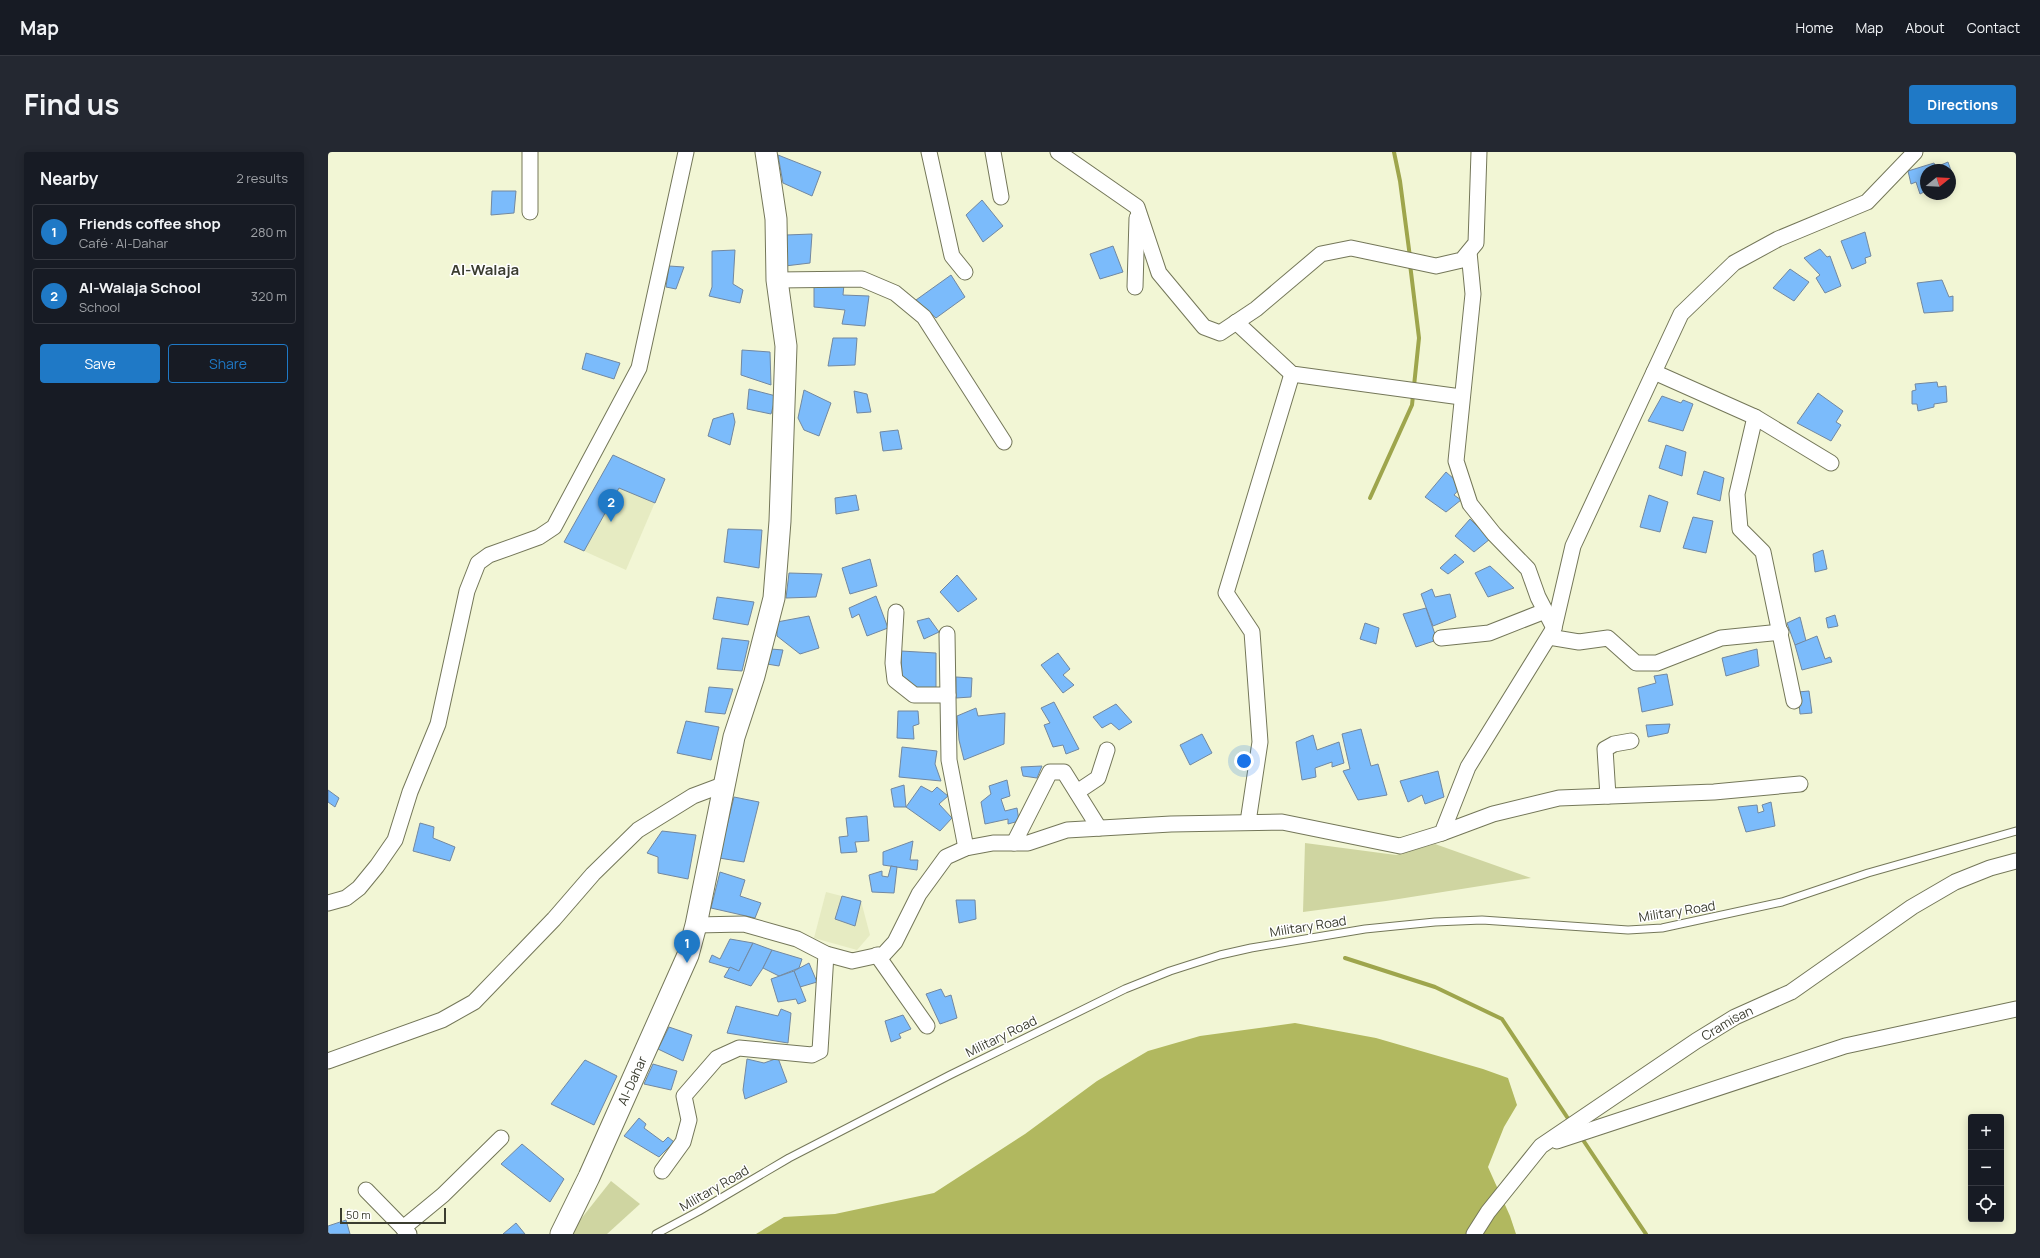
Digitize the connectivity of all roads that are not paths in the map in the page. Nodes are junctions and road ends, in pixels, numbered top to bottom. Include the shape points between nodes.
1 (530, 152) edge
2 (686, 152) edge
3 (766, 152) edge
4 (929, 152) edge
5 (993, 152) edge
6 (1058, 152) edge
7 (1479, 152) edge
8 (1915, 152) edge
9 (1001, 197) dead end
10 (1137, 207) junction
11 (530, 212) dead end
12 (1469, 252) junction
13 (965, 272) dead end
14 (777, 280) junction
15 (1135, 287) dead end
16 (1236, 322) junction
17 (1654, 372) junction
18 (1292, 374) junction
19 (1461, 397) junction
20 (1755, 417) junction
21 (1004, 442) dead end
22 (1831, 463) dead end
23 (1545, 611) junction
24 (896, 612) dead end
25 (1552, 632) junction
26 (1781, 632) junction
27 (947, 634) dead end
28 (1441, 638) dead end
29 (948, 695) junction
30 (1794, 701) dead end
31 (1631, 741) dead end
32 (1107, 750) dead end
33 (725, 784) junction
34 (1800, 784) dead end
35 (1076, 792) junction
36 (1608, 796) junction
37 (1248, 822) junction
38 (1099, 828) junction
39 (2016, 830) edge
40 (1442, 833) junction
41 (1014, 843) junction
42 (966, 848) junction
43 (2016, 861) edge
44 (328, 903) edge
45 (696, 925) junction
46 (826, 954) junction
47 (877, 955) junction
48 (2016, 1009) edge
49 (927, 1026) dead end
50 (328, 1061) edge
51 (501, 1138) dead end
52 (1541, 1146) junction
53 (662, 1171) dead end
54 (366, 1190) dead end
55 (406, 1231) edge
56 (561, 1234) edge
57 (656, 1234) edge
58 (1474, 1234) edge

1 - 11 street
2 - 44 street via 639,368 554,527 539,537 489,555 478,563 467,592 438,724 410,792 395,840 359,888 346,898
3 - 14 street, Al-Dahar via 776,218
4 - 13 street via 952,256
5 - 9 street
6 - 10 street
7 - 12 street via 1476,243
8 - 17 street via 1867,202 1778,239 1734,263 1681,314
10 - 15 street
10 - 16 street via 1159,272 1204,328 1220,333
12 - 16 street via 1462,260 1436,266 1351,248 1321,254 1256,309
12 - 19 street via 1472,294
14 - 21 street via 862,279 895,293 924,317
14 - 33 street, Al-Dahar via 786,346 781,506 774,598 754,676 734,737
16 - 18 street
17 - 20 street
17 - 25 street via 1573,546
18 - 19 street
18 - 37 street via 1226,593 1252,632 1260,742
19 - 23 street via 1456,461 1470,504 1494,534 1528,569
20 - 22 street
20 - 26 street via 1737,494 1740,529 1762,552
23 - 25 street
23 - 28 street via 1489,633
24 - 29 street via 893,663 895,680 914,695
25 - 26 street via 1579,642 1608,638 1636,663 1657,663 1721,638
25 - 40 street via 1468,767
26 - 30 street
27 - 29 street
29 - 42 street via 949,760
31 - 36 street via 1614,744 1605,749
32 - 35 street via 1098,778
33 - 45 street, Al-Dahar
33 - 50 street via 693,796 638,830 593,874 554,919 474,1002 442,1020
34 - 36 street via 1714,792
35 - 38 street
35 - 41 street via 1064,772 1050,772
36 - 40 street via 1559,798 1494,814
37 - 38 street
37 - 40 street via 1282,822 1400,846
38 - 41 street via 1067,830 1028,843
39 - 57 lane, Military Road via 1868,873 1782,902 1662,928 1628,930 1482,920 1435,922 1365,929 1251,948 1220,956 1170,971 1125,989 957,1071 790,1158 699,1212
41 - 42 street via 993,843
42 - 47 street via 946,858 919,894 895,942 884,954
43 - 52 street, Cramisan via 1956,882 1919,903 1791,992 1735,1017 1696,1041
45 - 46 street via 744,924 797,939
45 - 56 street, Al-Dahar via 688,954
46 - 47 street via 852,961
46 - 53 street via 820,1051 812,1055 739,1048 717,1058 684,1096 690,1120 683,1142
47 - 49 street
48 - 52 street via 1846,1046
51 - 55 street
52 - 58 street, Cramisan via 1488,1212
54 - 55 street

